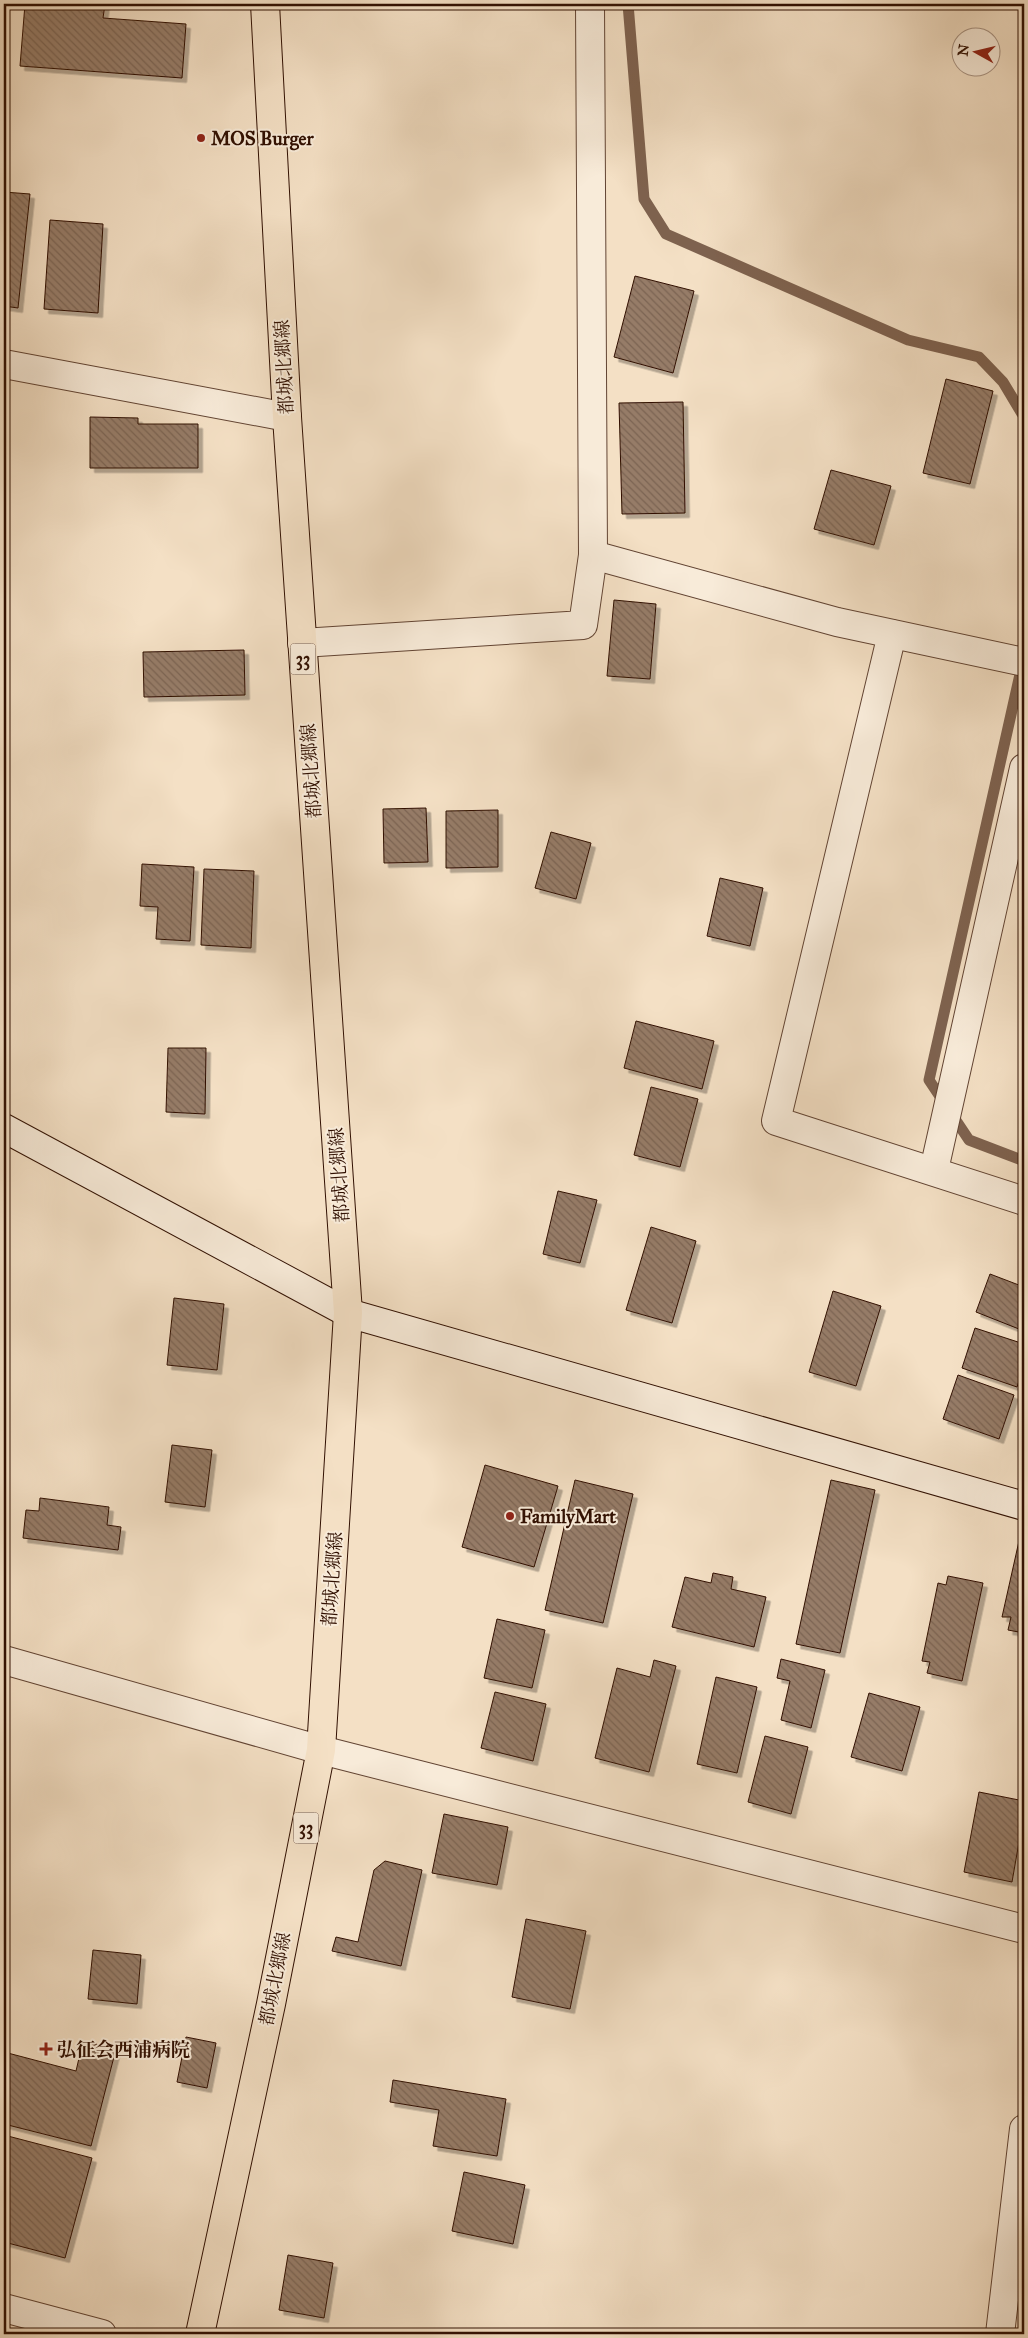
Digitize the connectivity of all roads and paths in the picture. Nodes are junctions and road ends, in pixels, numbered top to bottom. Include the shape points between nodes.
1 (265, 4) edge
2 (590, 4) edge
3 (4, 364) edge
4 (287, 417) junction
5 (592, 555) junction
6 (892, 634) junction
7 (302, 643) junction
8 (1014, 659) edge
9 (1024, 768) edge
10 (4, 1128) edge
11 (934, 1170) junction
12 (1024, 1201) edge
13 (348, 1313) junction
14 (1024, 1506) edge
15 (4, 1660) edge
16 (321, 1750) junction
17 (1024, 1929) edge
18 (1024, 2129) edge
19 (4, 2308) edge
20 (102, 2334) edge
21 (200, 2334) edge
22 (1000, 2334) edge

1 - 4 main road, 都城北郷線 / 33
2 - 5 street
3 - 4 street
4 - 7 main road, 都城北郷線 / 33
5 - 6 street
5 - 7 street via 583,625
6 - 8 street
6 - 11 street via 776,1121
7 - 13 main road, 都城北郷線 / 33
9 - 11 street
10 - 13 street
11 - 12 street
13 - 14 street
13 - 16 main road, 都城北郷線 / 33
15 - 16 street
16 - 17 street
16 - 21 main road, 都城北郷線 / 33 via 271,2004
18 - 22 street
19 - 20 street

